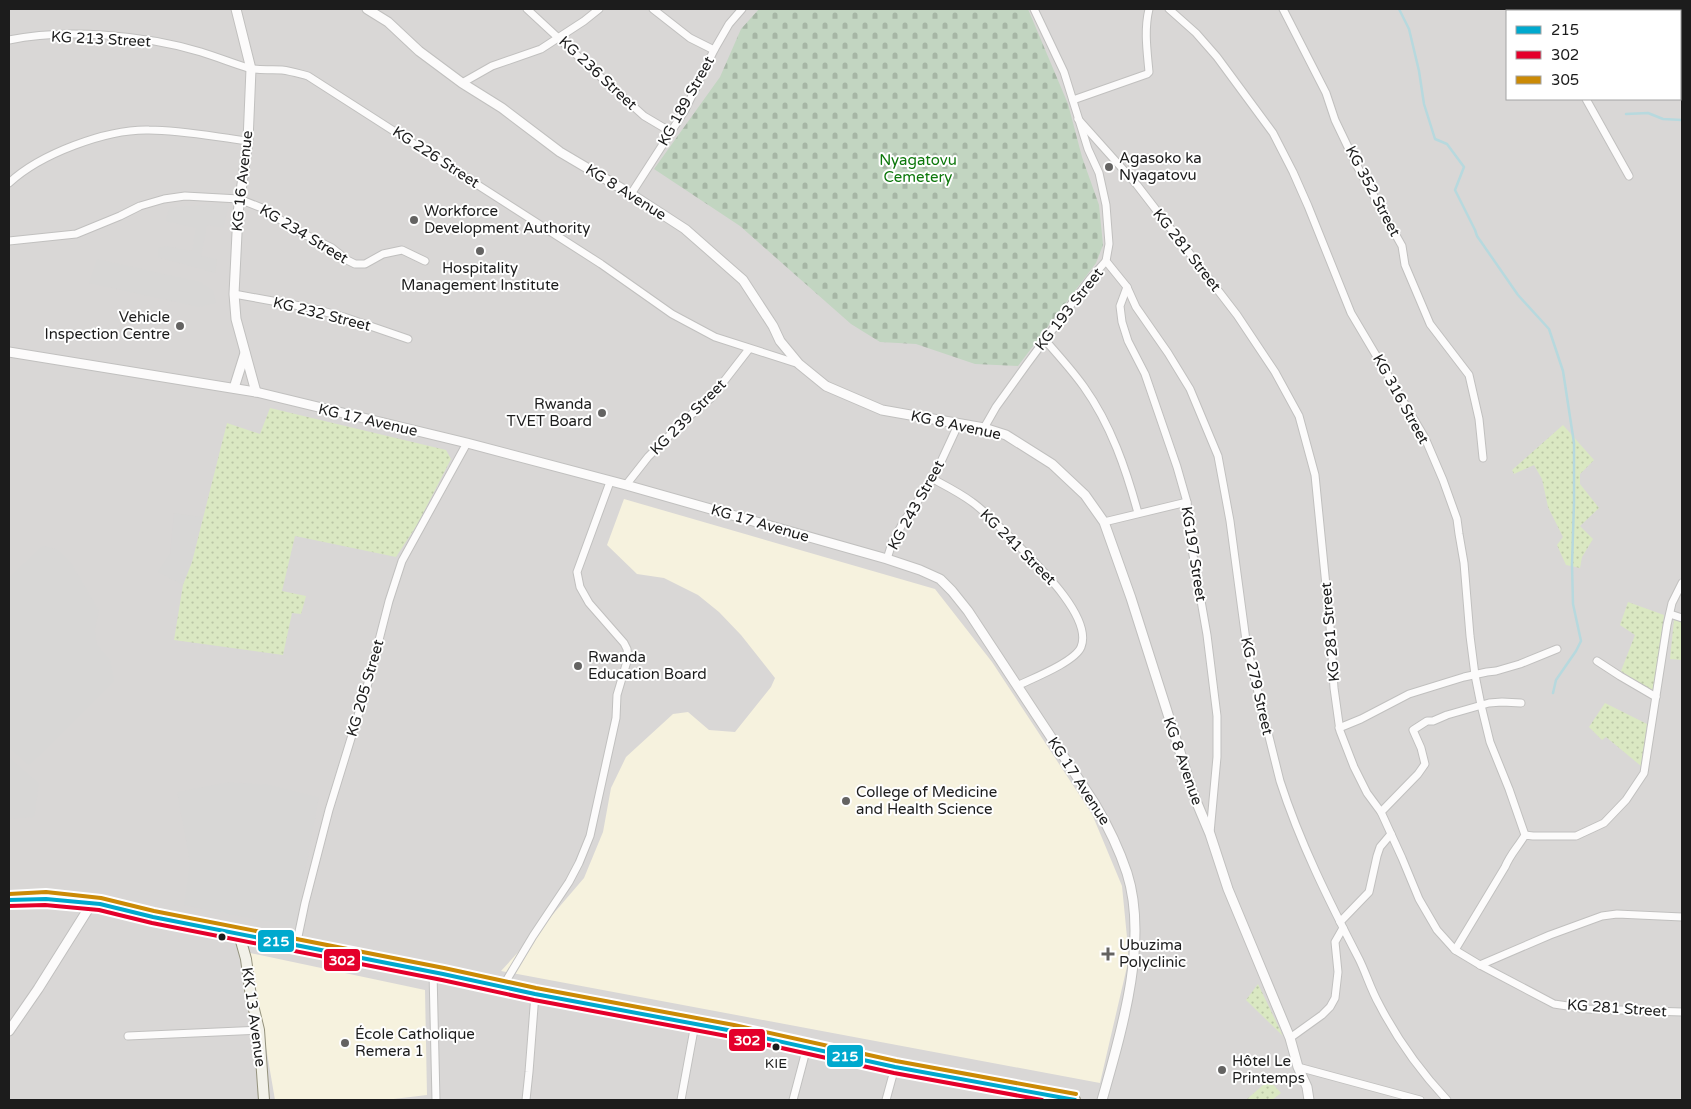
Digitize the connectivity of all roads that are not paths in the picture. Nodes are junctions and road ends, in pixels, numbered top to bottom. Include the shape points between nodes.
1 (236, 9) edge
2 (367, 9) edge
3 (528, 9) edge
4 (599, 9) edge
5 (653, 9) edge
6 (742, 9) edge
7 (1034, 9) edge
8 (1149, 9) edge
9 (1169, 9) edge
10 (1283, 9) edge
11 (560, 38) junction
12 (9, 40) edge
13 (714, 50) junction
14 (250, 69) junction
15 (462, 82) junction
16 (1073, 100) junction
17 (1587, 100) edge
18 (1078, 119) junction
19 (671, 132) junction
20 (248, 141) junction
21 (1630, 176) dead end
22 (9, 183) edge
23 (631, 194) junction
24 (239, 199) junction
25 (9, 241) edge
26 (1106, 261) junction
27 (426, 262) dead end
28 (1127, 287) junction
29 (234, 294) junction
30 (408, 339) dead end
31 (1044, 340) junction
32 (749, 349) junction
33 (9, 352) edge
34 (245, 353) junction
35 (798, 364) junction
36 (234, 388) junction
37 (256, 392) junction
38 (958, 425) junction
39 (984, 428) junction
40 (467, 443) junction
41 (1483, 458) dead end
42 (933, 479) junction
43 (610, 482) junction
44 (626, 485) junction
45 (1187, 502) junction
46 (1138, 513) junction
47 (1104, 522) junction
48 (887, 559) junction
49 (1682, 583) edge
50 (1670, 614) junction
51 (1682, 618) edge
52 (1557, 650) dead end
53 (1597, 661) dead end
54 (1475, 675) junction
55 (1017, 686) junction
56 (1656, 697) junction
57 (1521, 703) dead end
58 (1481, 705) junction
59 (1339, 728) junction
60 (1381, 812) junction
61 (1210, 834) junction
62 (1391, 834) junction
63 (1525, 835) junction
64 (9, 900) edge
65 (92, 903) junction
66 (1682, 917) edge
67 (1342, 925) junction
68 (239, 934) junction
69 (296, 946) junction
70 (1455, 950) junction
71 (1480, 965) junction
72 (434, 972) junction
73 (503, 986) junction
74 (535, 994) junction
75 (1682, 1012) edge
76 (694, 1024) junction
77 (259, 1030) junction
78 (9, 1031) edge
79 (128, 1036) dead end
80 (1290, 1038) junction
81 (807, 1047) junction
82 (895, 1067) junction
83 (1298, 1067) junction
84 (264, 1100) edge
85 (436, 1100) edge
86 (526, 1100) edge
87 (681, 1100) edge
88 (793, 1100) edge
89 (886, 1100) edge
90 (1075, 1100) edge
91 (1102, 1100) edge
92 (1309, 1100) edge
93 (1420, 1100) edge
94 (1447, 1100) edge

1 - 14 street, KG 16 Avenue
2 - 15 street, KG 8 Avenue
3 - 11 street, KG 236 Street
4 - 11 street
5 - 13 street via 690,38
6 - 13 street, KG 189 Street
7 - 16 street, KG 193 Street via 1064,72
8 - 16 street via 1146,46 1150,72
9 - 54 street, KG 316 Street via 1217,57 1273,133 1308,206 1351,313 1425,438 1457,519
10 - 41 street, KG 352 Street via 1326,93 1357,166 1402,246 1405,265 1423,311 1436,334 1469,375 1479,419
11 - 15 street
11 - 19 street, KG 236 Street via 644,116
12 - 14 street, KG 213 Street via 29,36 127,37 201,52
13 - 19 street, KG 189 Street
14 - 20 street, KG 16 Avenue
14 - 32 street, KG 226 Street via 284,70 308,76 601,264 672,314 715,337
15 - 23 street, KG 8 Avenue via 560,152
16 - 18 street, KG 193 Street
17 - 21 street
18 - 26 street, KG 193 Street via 1099,173 1106,205 1110,244
18 - 59 street, KG 281 Street via 1137,185 1237,315 1275,372 1299,416 1315,475
19 - 23 street, KG 189 Street
20 - 22 street via 148,130 124,131 74,145 42,159
20 - 24 street, KG 16 Avenue
23 - 35 street, KG 8 Avenue via 685,229 743,280
24 - 25 street, KG 234 Street via 185,196 164,199 76,234
24 - 27 street, KG 234 Street via 262,208 355,264 365,264 383,254 402,250
24 - 29 street, KG 16 Avenue
26 - 28 street, KG 279 Street
26 - 31 street, KG 193 Street
28 - 45 street, KG197 Street via 1120,306 1122,322 1128,341 1146,374
28 - 67 street, KG 279 Street via 1136,307 1190,389 1218,456 1246,648 1280,781 1307,851
29 - 30 street, KG 232 Street via 311,308
29 - 34 street, KG 16 Avenue via 236,319
31 - 39 street, KG 193 Street
31 - 46 street via 1084,386 1106,423 1127,473
32 - 35 street, KG 226 Street
32 - 44 street, KG 239 Street via 711,398 648,457
33 - 36 street, KG 17 Avenue
34 - 36 street
34 - 37 street, KG 16 Avenue
35 - 38 street, KG 8 Avenue via 826,386 882,410
36 - 37 street, KG 17 Avenue
37 - 40 street, KG 17 Avenue
38 - 39 street, KG 8 Avenue
38 - 42 street, KG 243 Street
39 - 47 street, KG 8 Avenue via 1006,436 1052,464 1085,495
40 - 43 street, KG 17 Avenue
40 - 69 street, KG 205 Street via 402,561 329,810
42 - 48 street, KG 243 Street via 904,521
42 - 55 street, KG 241 Street via 973,502 1047,574 1073,608 1082,632 1082,646 1078,654
43 - 44 street, KG 17 Avenue
43 - 73 street via 577,572 588,603 618,635 627,650 628,658 617,696 616,718 590,836 579,864
44 - 48 street, KG 17 Avenue
45 - 46 street
45 - 61 street, KG197 Street via 1217,716
46 - 47 street
47 - 61 street, KG 8 Avenue via 1194,796
48 - 55 street, KG 17 Avenue via 940,579 952,590
49 - 50 street
50 - 51 street
50 - 56 street
52 - 54 street
53 - 56 street
54 - 58 street, KG 316 Street
54 - 59 street via 1409,694
55 - 91 street, KG 17 Avenue via 1110,828 1128,874 1136,934 1134,953 1121,1032
56 - 63 street via 1644,773 1626,800 1604,823 1576,836
57 - 58 street
58 - 60 street via 1427,721 1413,730 1425,764
58 - 63 street, KG 316 Street via 1490,742
59 - 60 street, KG 281 Street via 1363,784
60 - 62 street, KG 281 Street
61 - 80 street, KG 8 Avenue via 1228,889
62 - 67 street via 1380,847 1369,892
62 - 70 street, KG 281 Street via 1419,899 1437,930
63 - 70 street
64 - 65 main road via 61,899
65 - 68 main road
65 - 78 street
66 - 71 street via 1602,916
67 - 80 street via 1334,942 1338,972 1335,998 1322,1015
67 - 94 street, KG 279 Street via 1378,1003 1404,1048
68 - 69 main road
68 - 77 main road, KK 13 Avenue
69 - 72 main road
70 - 71 street, KG 281 Street
71 - 75 street, KG 281 Street via 1554,1004 1588,1009
72 - 73 main road
72 - 85 street
73 - 74 main road
74 - 76 main road
74 - 86 street
76 - 81 main road
76 - 87 street
77 - 79 street
77 - 84 main road, KK 13 Avenue
80 - 83 street, KG 8 Avenue
81 - 82 main road
81 - 88 street
82 - 89 street
82 - 90 main road
83 - 92 street, KG 8 Avenue
83 - 93 street

